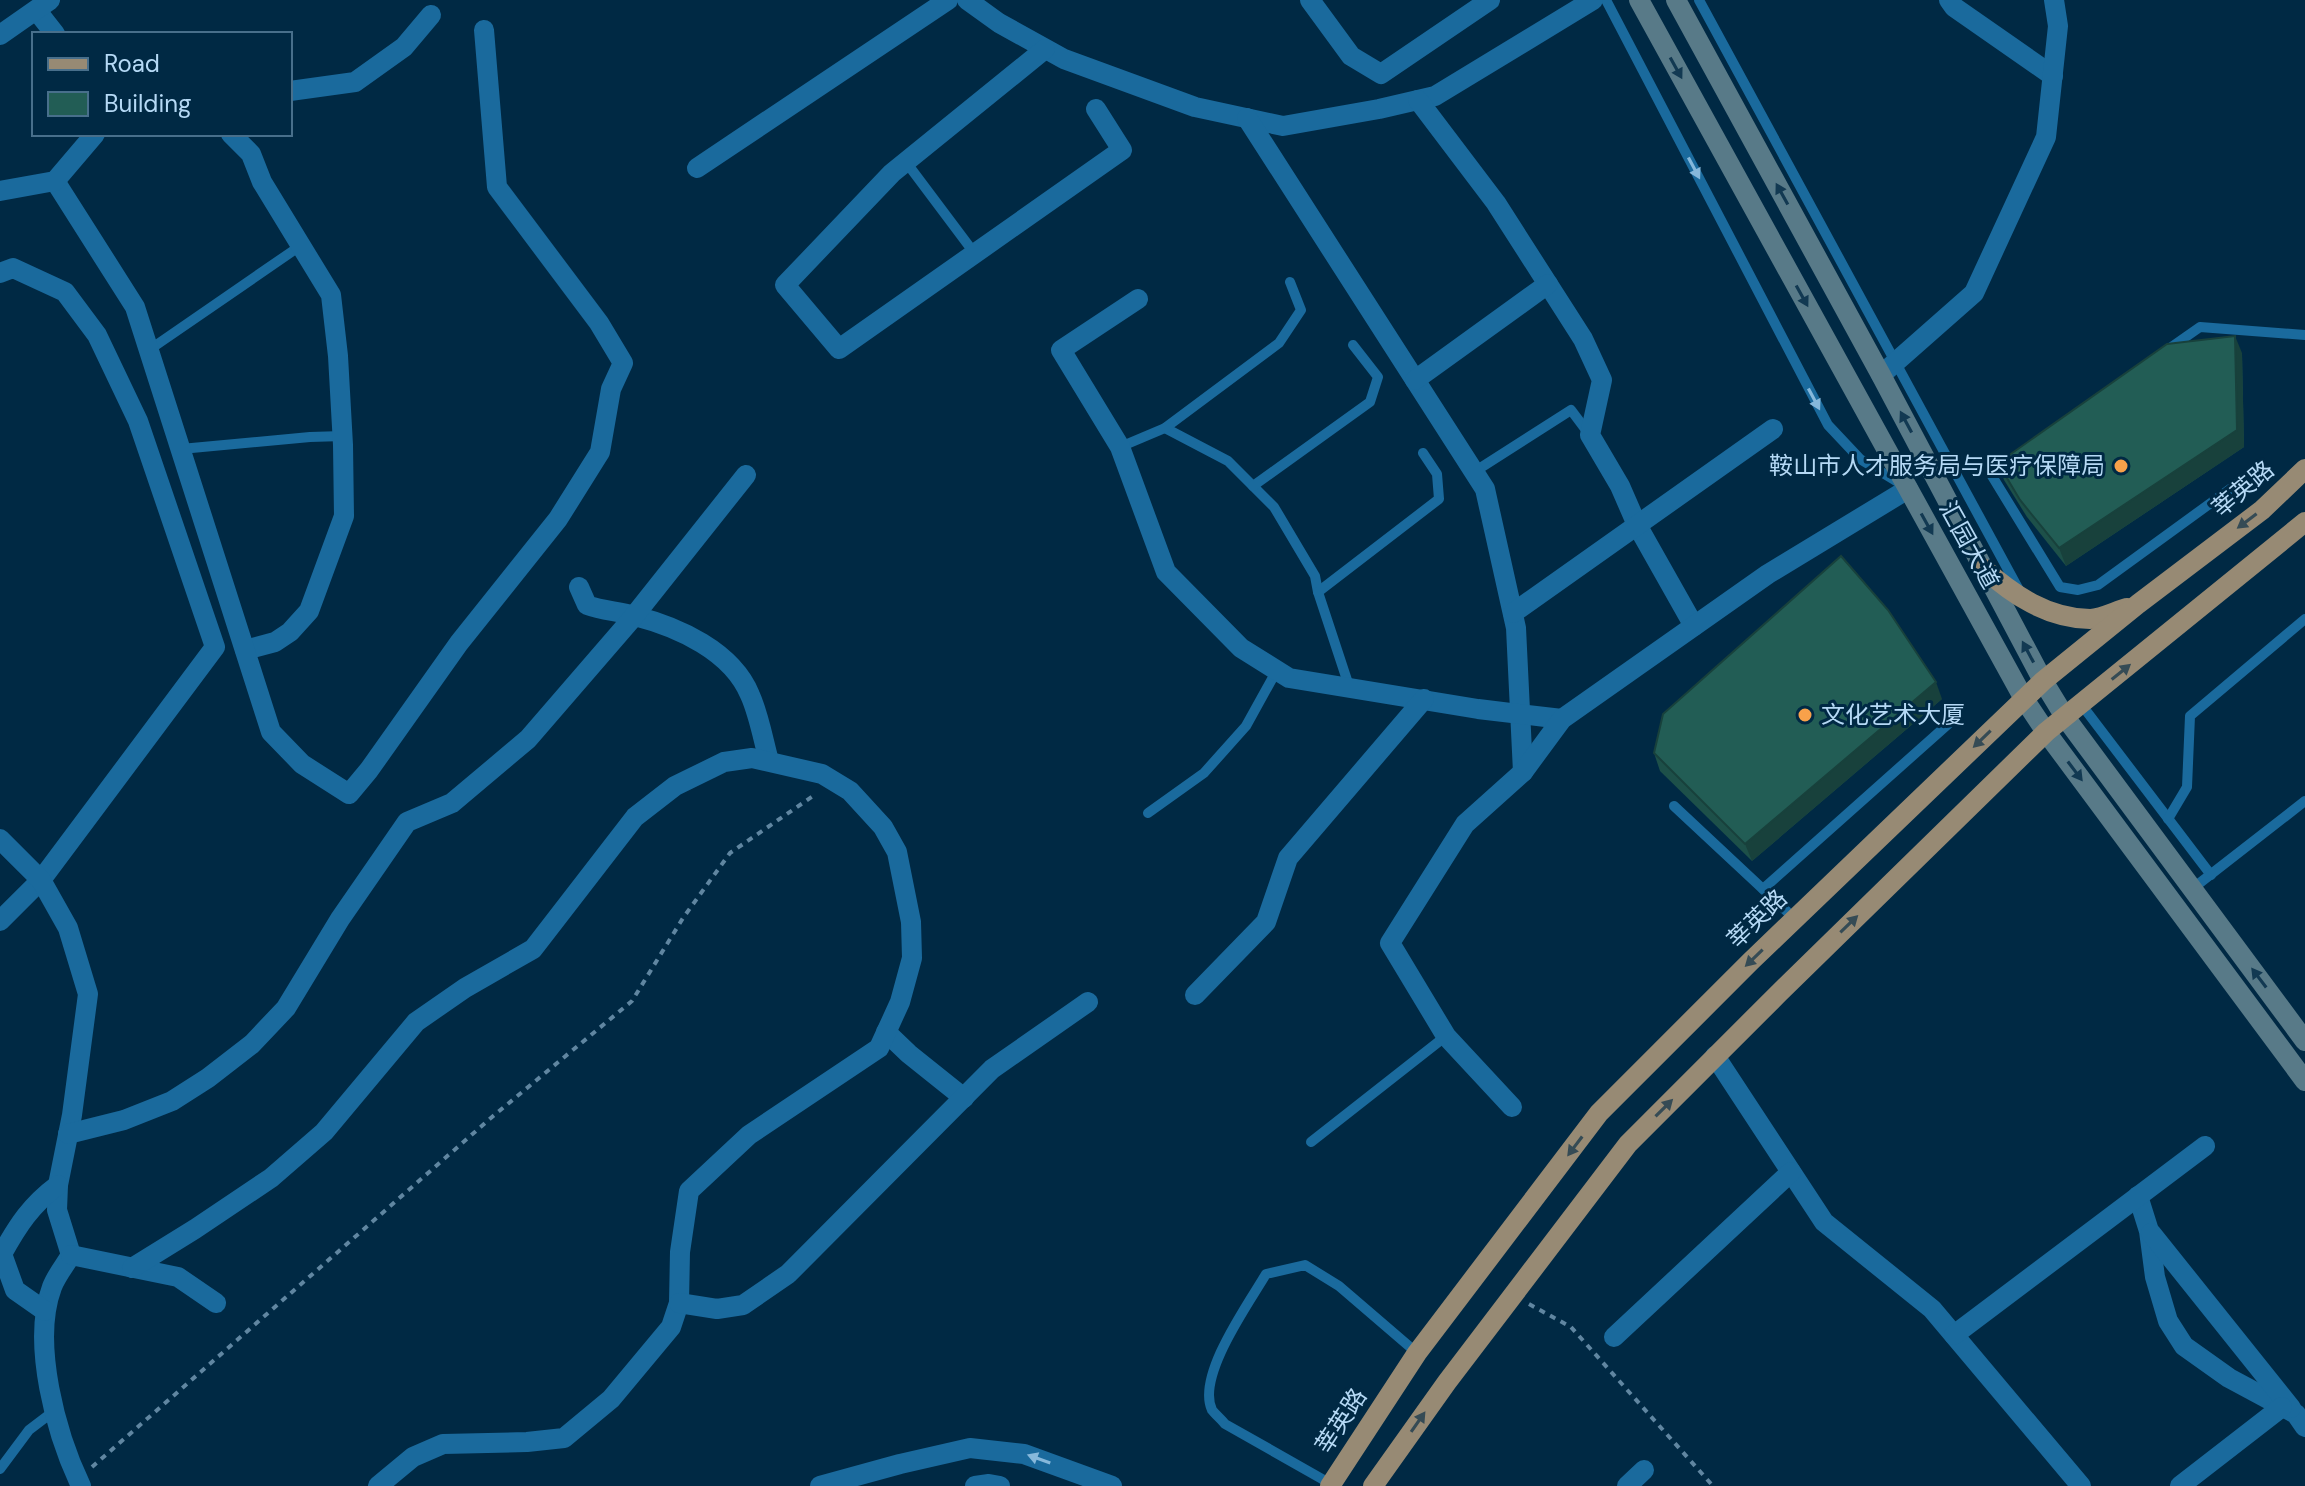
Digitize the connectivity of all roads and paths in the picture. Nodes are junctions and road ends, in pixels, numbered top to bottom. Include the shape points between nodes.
1 (948, 0) edge
2 (967, 0) edge
3 (1310, 0) edge
4 (1490, 0) edge
5 (1593, 0) edge
6 (1606, 0) edge
7 (1639, 0) edge
8 (1676, 0) edge
9 (1699, 0) edge
10 (1949, 0) edge
11 (2054, 0) edge
12 (43, 6) edge
13 (431, 15) dead end
14 (484, 30) dead end
15 (54, 32) edge
16 (0, 35) edge
17 (1045, 49) junction
18 (2053, 76) junction
19 (292, 91) edge
20 (1418, 100) junction
21 (1096, 109) dead end
22 (1247, 118) junction
23 (93, 136) edge
24 (233, 136) edge
25 (906, 162) junction
26 (697, 168) dead end
27 (55, 181) junction
28 (0, 191) edge
29 (300, 246) junction
30 (975, 254) junction
31 (0, 273) edge
32 (1290, 282) dead end
33 (1548, 284) junction
34 (1138, 299) dead end
35 (2305, 335) edge
36 (1353, 345) dead end
37 (149, 350) junction
38 (2163, 353) edge
39 (1888, 368) junction
40 (1415, 380) junction
41 (1165, 428) junction
42 (1773, 429) dead end
43 (1590, 435) junction
44 (343, 436) junction
45 (1120, 447) junction
46 (181, 449) junction
47 (1423, 453) dead end
48 (2016, 459) edge
49 (2305, 469) edge
50 (1474, 472) junction
51 (2252, 473) dead end
52 (746, 475) dead end
53 (1253, 486) junction
54 (1908, 489) junction
55 (2305, 522) edge
56 (1637, 525) junction
57 (1983, 568) junction
58 (579, 587) dead end
59 (1318, 592) junction
60 (2024, 599) junction
61 (2138, 604) junction
62 (1513, 613) junction
63 (634, 615) junction
64 (2305, 619) edge
65 (1694, 626) junction
66 (245, 650) junction
67 (1277, 670) junction
68 (2043, 681) junction
69 (1349, 686) junction
70 (1424, 699) junction
71 (2024, 699) junction
72 (2073, 710) junction
73 (1520, 714) junction
74 (1955, 718) dead end
75 (1562, 719) junction
76 (2046, 732) junction
77 (769, 761) junction
78 (1523, 772) junction
79 (835, 782) junction
80 (2305, 801) edge
81 (1674, 806) dead end
82 (1148, 813) dead end
83 (2168, 819) junction
84 (0, 839) edge
85 (2211, 875) junction
86 (41, 880) junction
87 (1763, 889) junction
88 (2192, 889) junction
89 (1795, 919) junction
90 (0, 921) edge
91 (1195, 995) dead end
92 (1088, 1002) dead end
93 (886, 1032) junction
94 (1446, 1036) junction
95 (2305, 1041) edge
96 (1715, 1056) junction
97 (2305, 1081) edge
98 (964, 1098) junction
99 (1512, 1107) dead end
100 (68, 1134) junction
101 (1311, 1142) dead end
102 (2205, 1146) dead end
103 (1791, 1172) junction
104 (58, 1185) junction
105 (2138, 1196) junction
106 (2149, 1231) junction
107 (1, 1254) edge
108 (71, 1255) junction
109 (132, 1268) junction
110 (1513, 1295) junction
111 (216, 1303) dead end
112 (679, 1303) junction
113 (45, 1311) junction
114 (1954, 1335) junction
115 (1614, 1337) dead end
116 (1417, 1353) junction
117 (54, 1411) junction
118 (2294, 1416) edge
119 (0, 1469) edge
120 (1644, 1470) dead end
121 (80, 1483) edge
122 (1330, 1485) edge
123 (378, 1486) edge
124 (820, 1486) edge
125 (975, 1486) edge
126 (1000, 1486) edge
127 (1112, 1486) edge
128 (1373, 1486) edge
129 (1627, 1486) edge
130 (1713, 1486) edge
131 (2081, 1486) edge
132 (2180, 1486) edge

1 - 26 street
2 - 17 street
3 - 4 street via 1351,56 1381,74
5 - 20 street via 1435,96
6 -> 54 lane via 1828,425 1860,459
7 -> 54 main road, 汇园大道
39 -> 8 main road, 汇园大道
9 - 39 lane
10 - 18 street
11 - 18 street via 2058,26
12 - 15 street
12 - 16 street
13 - 19 street via 404,47 355,82
14 - 66 street via 497,187 623,363 611,389 600,452 558,519 349,794 302,764 271,732
17 - 22 street via 1195,107
17 - 25 street
18 - 39 street via 2046,137 1974,293
20 - 22 street via 1283,126
20 - 33 street via 1496,203
21 - 30 street via 1122,150
22 - 40 street
23 - 27 street
24 - 29 street via 251,154
25 - 30 lane
25 - 30 street via 785,285 839,349
27 - 28 street
27 - 37 street via 135,307
29 - 37 lane
29 - 44 street via 331,295
31 - 86 street via 13,268 65,292 97,335 138,421 215,647
32 - 41 lane via 1301,310 1279,343
33 - 40 street
33 - 43 street via 1602,380
34 - 45 street via 1061,350
35 - 38 lane via 2200,327
36 - 53 lane via 1378,377 1370,402
37 - 46 street
57 -> 39 main road, 汇园大道
39 - 60 lane
40 - 50 street
41 - 45 lane
41 - 53 lane via 1228,461
42 - 56 street
43 - 50 lane via 1571,410
43 - 56 street
44 - 46 lane
44 - 66 street via 344,516 309,611 275,642
45 - 67 street via 1166,572 1241,648
46 - 66 street
47 - 59 lane via 1437,474 1439,499
48 - 51 lane via 1992,476 2060,587 2078,590 2098,585
49 -> 61 main road, 莘英路 via 2262,510
50 - 62 street via 1485,489
52 - 63 street
53 - 59 lane via 1274,507 1315,576
54 - 65 street
54 -> 71 main road, 汇园大道
72 -> 55 main road
56 - 62 street
56 - 65 street
57 - 60 main road
68 -> 57 main road, 汇园大道
58 - 63 street via 587,605
59 - 69 lane
60 - 61 main road via 2048,612 2092,619
61 - 68 main road, 莘英路
62 - 73 street
63 - 77 street via 682,632 739,675
63 - 100 street via 528,739 452,803 407,822 286,1008 252,1044 172,1101
64 - 83 lane via 2190,716 2187,787
65 - 75 street
67 - 69 street via 1289,678
67 - 82 lane via 1246,726 1204,773
68 - 71 main road, 莘英路
68 - 72 main road, 汇园大道
69 - 70 street
70 - 73 street
70 - 91 street via 1288,858 1266,922
71 - 76 main road, 汇园大道
71 -> 89 main road, 莘英路
72 - 76 main road
72 - 83 lane
72 - 88 main road, 汇园大道
73 - 75 street
73 - 78 street
74 - 87 lane
75 - 78 street
96 -> 76 main road
76 -> 97 main road, 汇园大道
77 - 79 street
77 - 109 street via 724,762 675,786 635,817 533,949 416,1022 324,1132 271,1178
78 - 94 street via 1465,824 1390,943
79 - 93 street via 883,827 897,852 911,922 912,958
79 - 121 path via 730,853 632,1001 492,1117
80 - 85 lane
81 - 87 lane
83 - 85 lane
84 - 86 street
85 - 88 lane
86 - 90 street
86 - 100 street via 68,928 88,994
87 - 89 lane
95 -> 88 main road, 汇园大道
89 -> 116 main road, 莘英路 via 1599,1113
92 - 98 street via 992,1069
93 - 98 street
93 - 112 street via 879,1048 749,1135 689,1191
94 - 99 street
94 - 101 lane
96 - 103 street
110 -> 96 main road via 1628,1144
98 - 112 street via 788,1274 743,1305 717,1309
100 - 104 street
102 - 105 street
103 - 114 street via 1824,1222 1932,1309
103 - 115 street
104 - 107 street via 20,1221
104 - 108 street via 57,1210
105 - 106 street
105 - 114 street
106 - 118 street
106 - 118 street via 2168,1321 2184,1346
107 - 113 street via 15,1290
108 - 109 street
108 - 113 street via 52,1285
109 - 111 street via 178,1277
128 -> 110 main road
110 - 130 path via 1571,1327
112 - 123 street via 671,1327 611,1399 564,1438 443,1444 413,1457
113 - 117 street via 44,1359
114 - 131 street
116 - 122 main road, 莘英路
116 - 122 lane via 1339,1286 1305,1265 1266,1274 1223,1346 1208,1388 1213,1410 1225,1424
117 - 119 lane via 29,1430
117 - 121 street
118 - 132 street
120 - 129 street
127 -> 124 street via 1024,1454 970,1448
125 - 126 street

